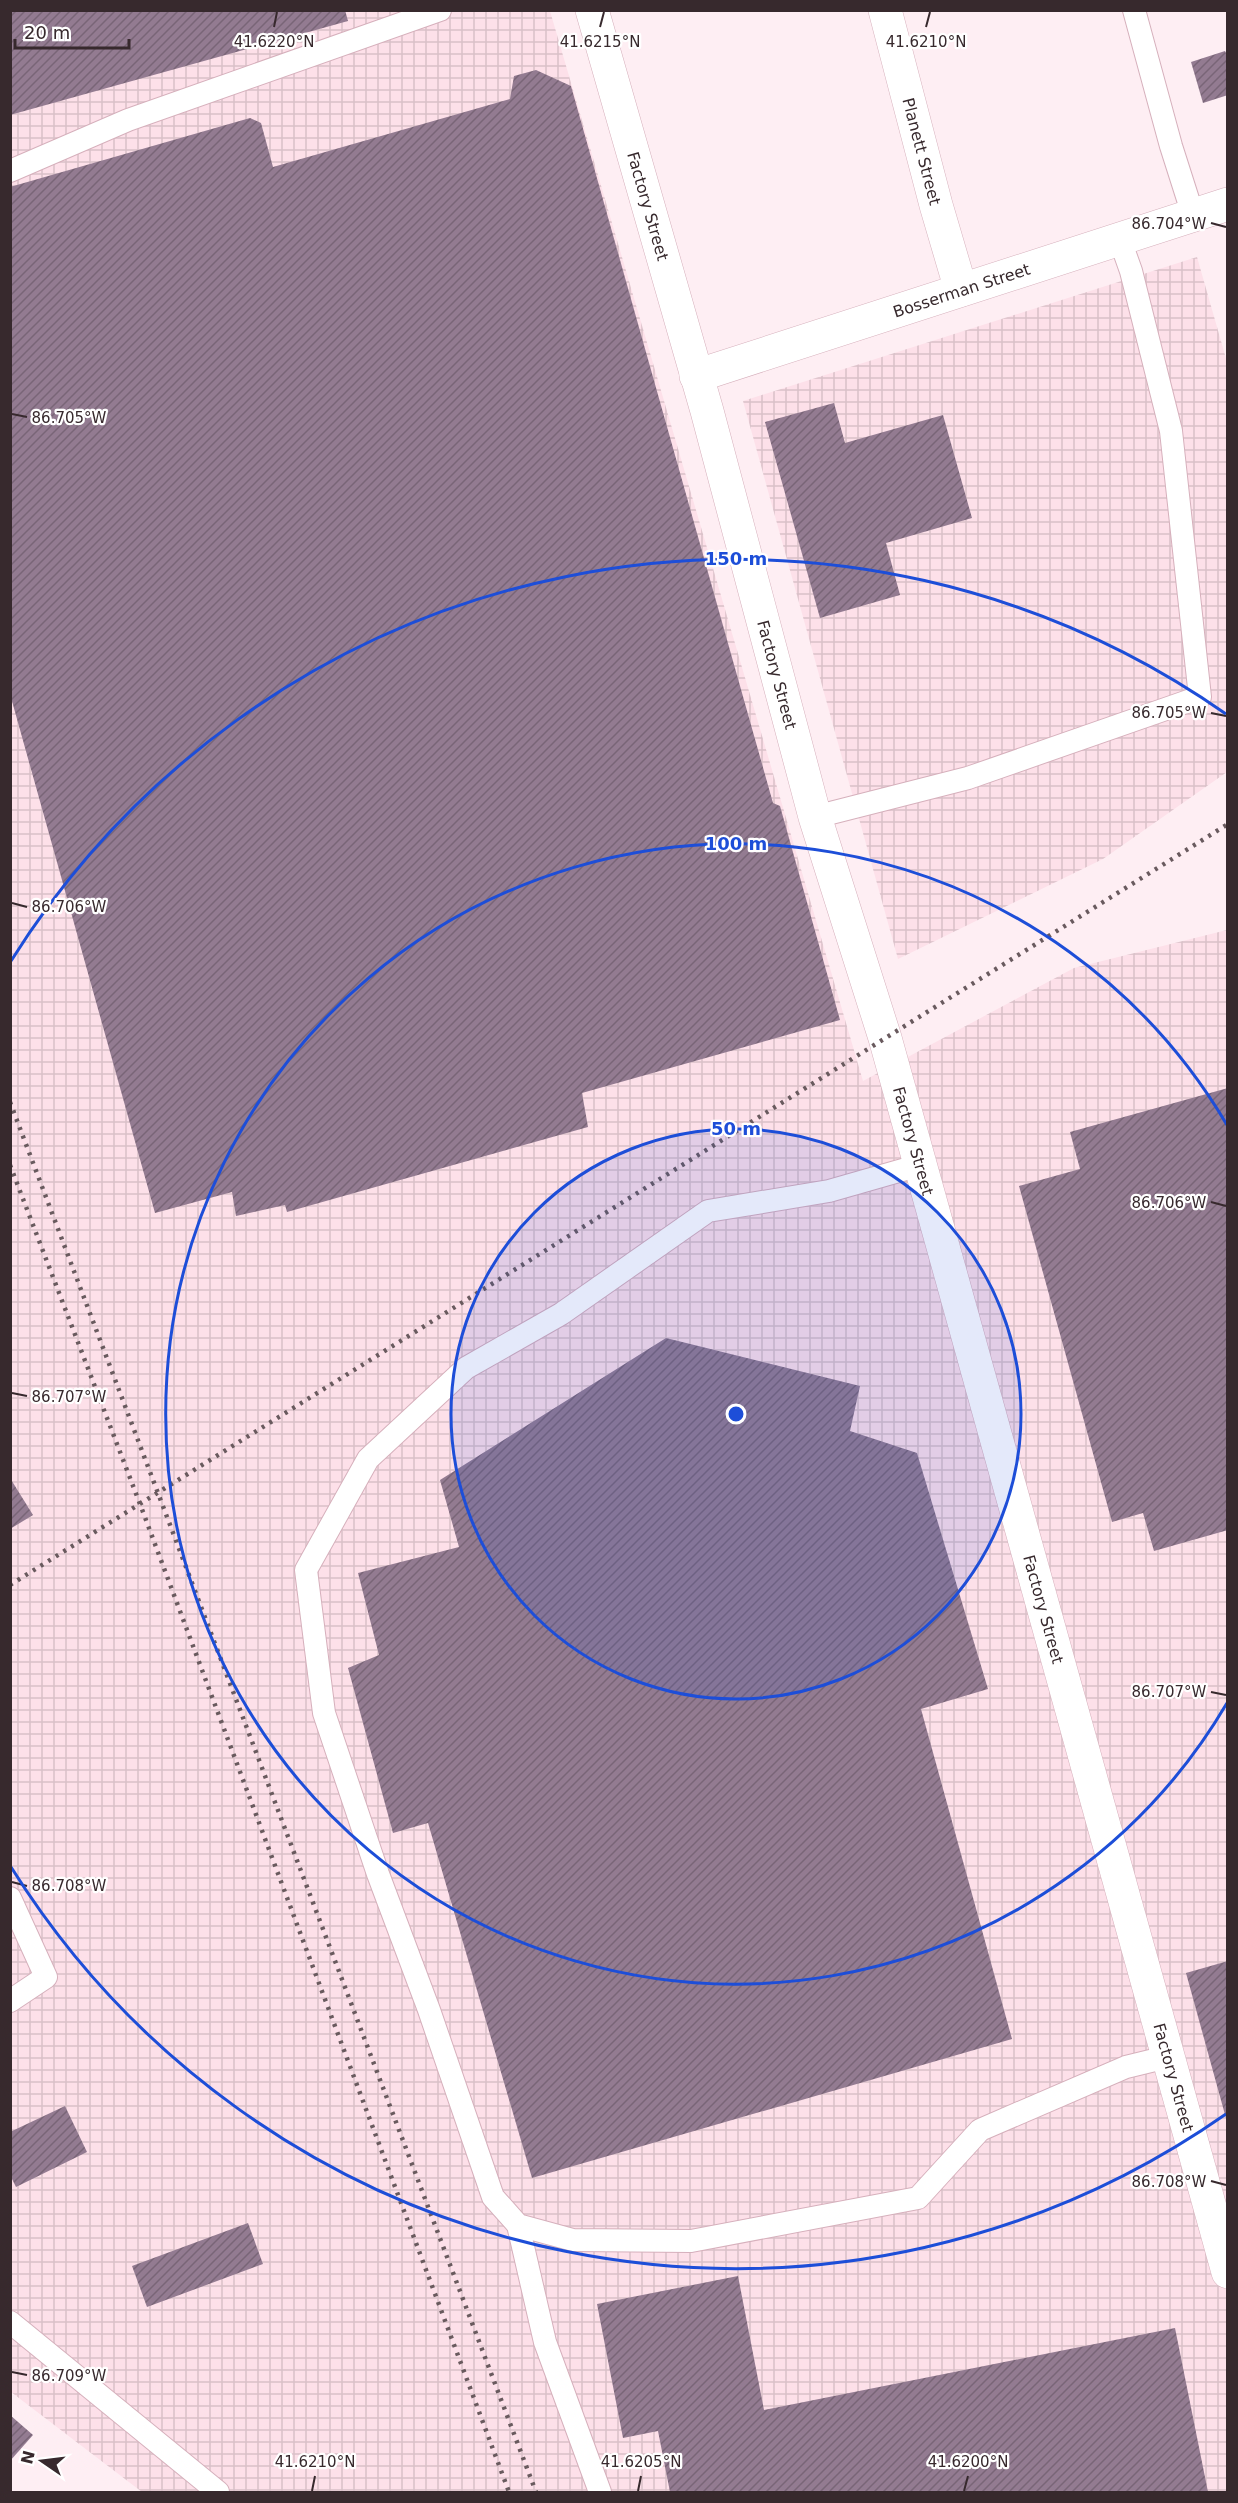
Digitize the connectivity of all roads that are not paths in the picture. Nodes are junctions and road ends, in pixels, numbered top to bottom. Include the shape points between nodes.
1 (440, 10) edge
2 (592, 10) edge
3 (885, 10) edge
4 (1134, 10) edge
5 (10, 171) edge
6 (1227, 204) edge
7 (1193, 215) junction
8 (1120, 240) junction
9 (961, 290) junction
10 (696, 376) junction
11 (815, 817) junction
12 (920, 1165) junction
13 (10, 1898) edge
14 (10, 2001) edge
15 (1167, 2057) junction
16 (518, 2225) junction
17 (1227, 2272) edge
18 (10, 2322) edge
19 (218, 2493) edge
20 (600, 2493) edge

1 - 5 lane via 128,120
2 - 10 street, Factory Street
3 - 9 street, Planett Street
4 - 7 lane
6 - 7 street, Bosserman Street
7 - 8 street, Bosserman Street
8 - 9 street, Bosserman Street
8 - 11 lane via 1171,431 1200,697 968,778
9 - 10 street, Bosserman Street
10 - 11 street, Factory Street
11 - 12 street, Factory Street via 885,1038
12 - 15 street, Factory Street
12 - 16 lane via 829,1191 708,1210 561,1314 466,1368 368,1460 306,1570 324,1713 493,2197
13 - 14 lane via 46,1977
15 - 16 lane via 1126,2067 980,2130 918,2198 691,2241 573,2240
15 - 17 street, Factory Street
16 - 20 lane via 545,2342
18 - 19 lane

